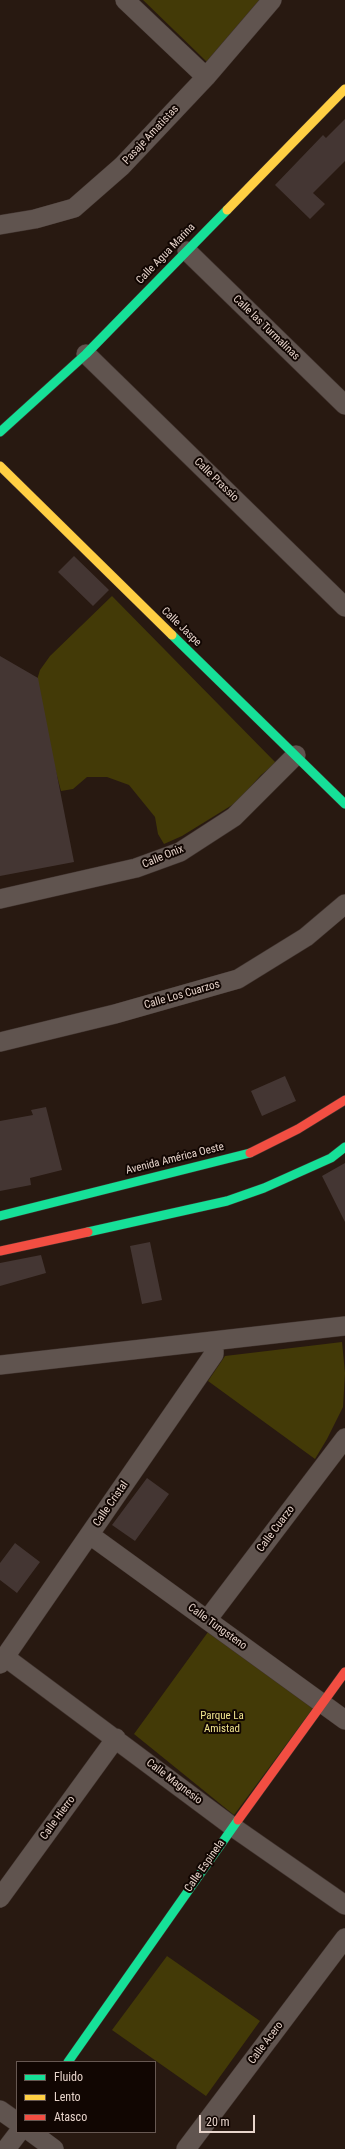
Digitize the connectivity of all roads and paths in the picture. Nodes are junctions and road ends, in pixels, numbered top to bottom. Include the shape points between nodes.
1 (125, 0) edge
2 (272, 0) edge
3 (206, 77) junction
4 (345, 89) edge
5 (0, 225) edge
6 (187, 251) junction
7 (86, 354) junction
8 (345, 405) edge
9 (0, 432) edge
10 (0, 466) edge
11 (345, 607) edge
12 (296, 755) junction
13 (345, 804) edge
14 (0, 899) edge
15 (345, 904) edge
16 (0, 1042) edge
17 (345, 1100) edge
18 (345, 1147) edge
19 (0, 1216) edge
20 (0, 1251) edge
21 (345, 1326) edge
22 (214, 1341) junction
23 (0, 1365) edge
24 (345, 1438) edge
25 (90, 1535) junction
26 (207, 1620) junction
27 (4, 1654) edge
28 (345, 1672) edge
29 (323, 1703) junction
30 (345, 1720) edge
31 (116, 1738) junction
32 (233, 1827) junction
33 (0, 1898) edge
34 (345, 1905) edge
35 (345, 1938) edge
36 (69, 2061) edge
37 (0, 2110) edge
38 (16, 2121) edge
39 (18, 2133) edge
40 (32, 2133) edge
41 (6, 2149) edge
42 (54, 2149) edge
43 (186, 2149) edge

1 - 3 street
2 - 3 street, Pasaje Amatistas
3 - 5 street, Pasaje Amatistas via 122,166 74,208
4 - 6 street, Calle Agua Marina
6 - 7 street, Calle Agua Marina
6 - 8 street, Calle las Turmalinas
7 - 9 street, Calle Agua Marina
7 - 11 street, Calle Prassio
10 - 12 street, Calle Jaspe
12 - 13 street, Calle Jaspe
12 - 14 street, Calle Onix via 234,817 180,852 136,868
15 - 16 street, Calle Los Cuarzos via 306,937 238,979 115,1014
17 - 19 street, Avenida América Oeste via 298,1129 252,1152
18 - 20 street via 331,1158 264,1188 227,1201
21 - 22 street
22 - 23 street
22 - 25 street, Calle Cristal via 214,1354
24 - 26 street, Calle Cuarzo
25 - 26 street, Calle Tungsteno
25 - 27 street, Calle Cristal
26 - 29 street, Calle Tungsteno
27 - 31 street, Calle Magnesio
28 - 29 street, Calle Espinela
29 - 30 street, Calle Tungsteno
29 - 32 street, Calle Espinela
31 - 32 street, Calle Magnesio
31 - 33 street, Calle Hierro
32 - 34 street, Calle Magnesio
32 - 36 street, Calle Espinela
35 - 43 street, Calle Acero
37 - 38 street
39 - 41 street
40 - 42 street

